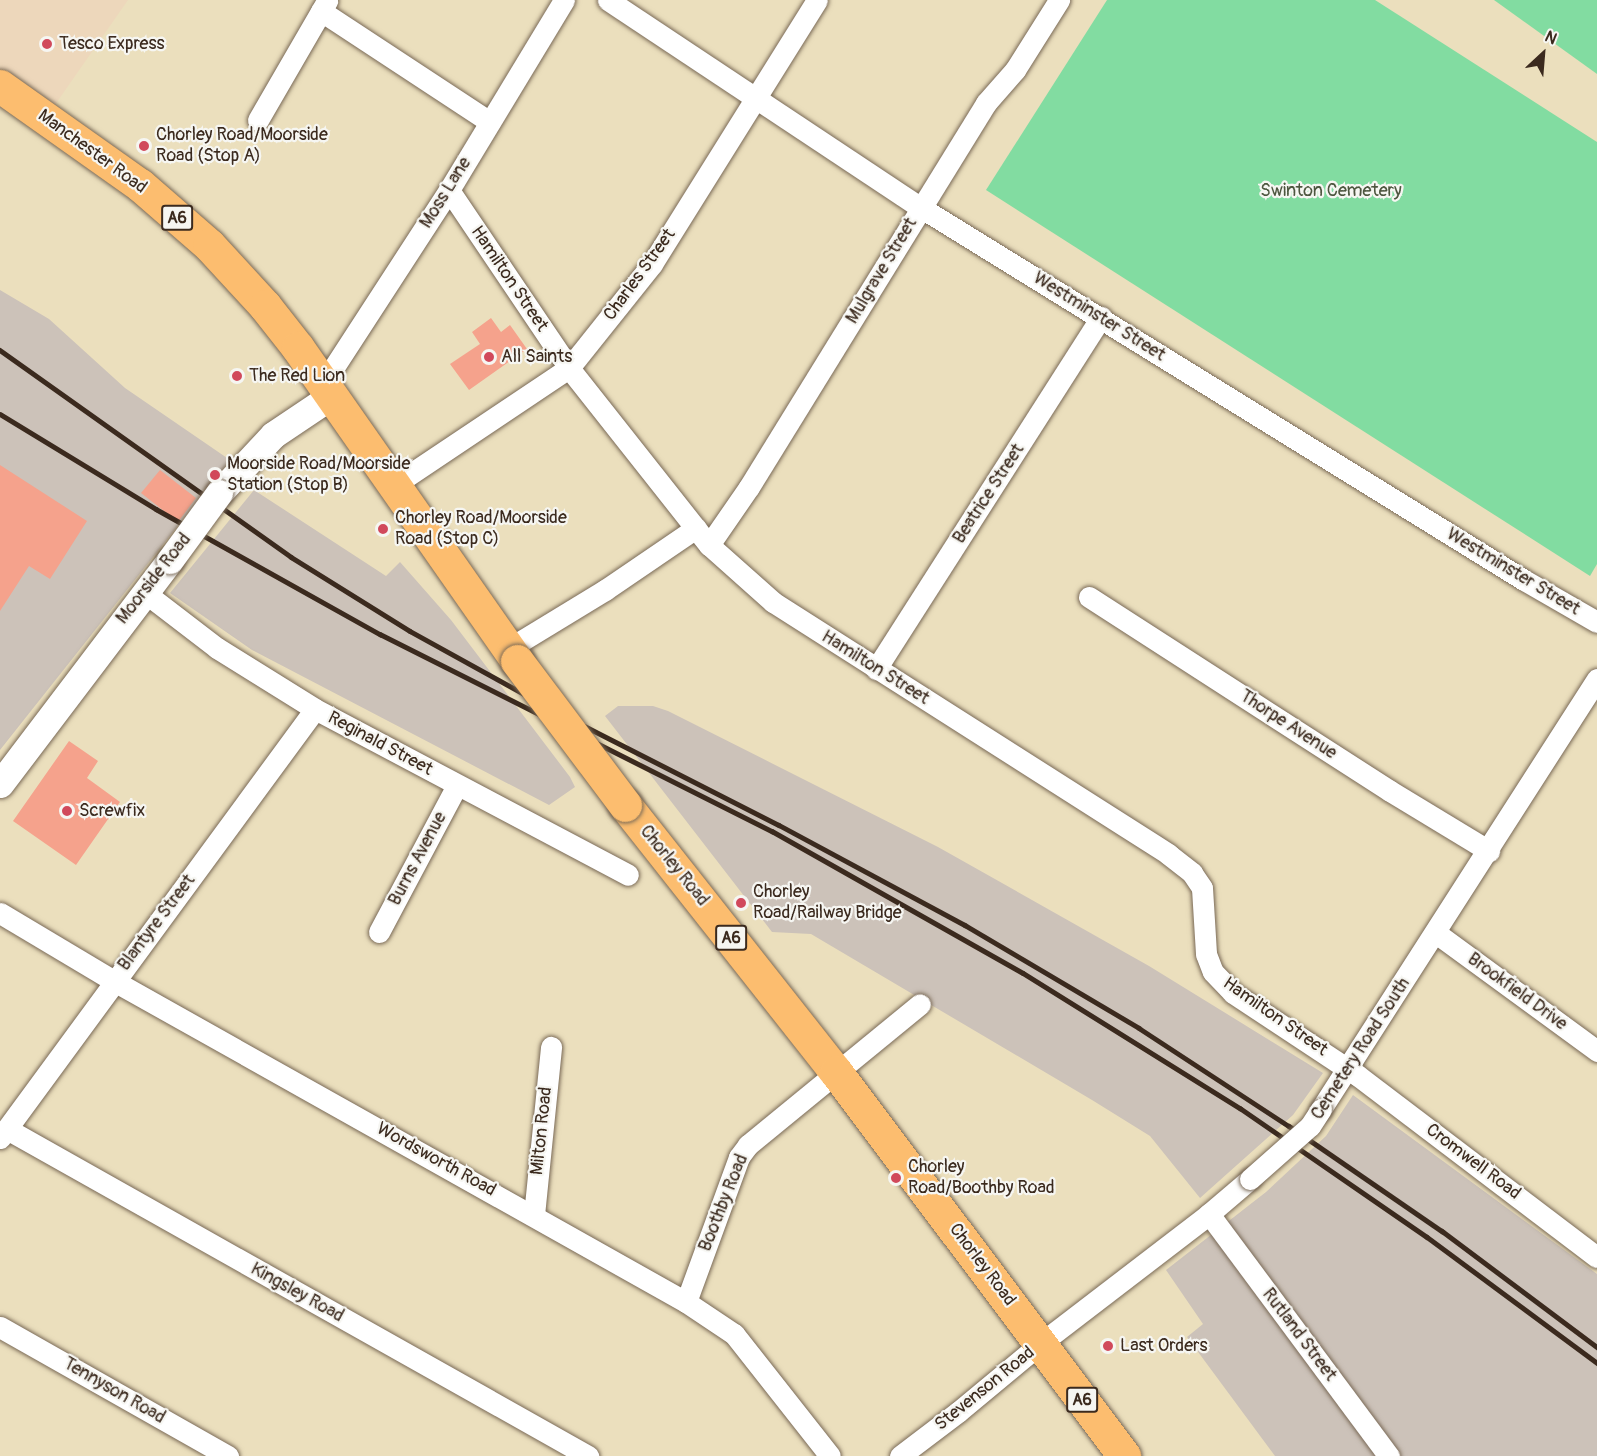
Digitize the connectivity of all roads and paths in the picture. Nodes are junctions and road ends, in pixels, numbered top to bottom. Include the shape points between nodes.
1 (564, 0) edge
2 (608, 0) edge
3 (817, 0) edge
4 (1059, 0) edge
5 (324, 5) edge
6 (0, 86) edge
7 (754, 99) junction
8 (258, 120) dead end
9 (490, 122) junction
10 (449, 190) junction
11 (920, 207) junction
12 (1101, 317) junction
13 (569, 368) junction
14 (327, 390) junction
15 (394, 485) junction
16 (702, 536) junction
17 (144, 592) junction
18 (1089, 597) dead end
19 (1597, 622) edge
20 (512, 655) junction
21 (876, 669) junction
22 (1597, 680) edge
23 (315, 709) junction
24 (0, 784) edge
25 (457, 785) junction
26 (1489, 851) junction
27 (628, 875) dead end
28 (0, 913) edge
29 (379, 932) dead end
30 (1436, 933) junction
31 (114, 981) junction
32 (920, 1004) dead end
33 (551, 1047) dead end
34 (1597, 1051) edge
35 (1348, 1069) junction
36 (836, 1072) junction
37 (4, 1134) edge
38 (1209, 1214) junction
39 (534, 1215) junction
40 (1597, 1257) edge
41 (686, 1302) junction
42 (0, 1327) edge
43 (1041, 1343) junction
44 (228, 1456) edge
45 (588, 1456) edge
46 (830, 1456) edge
47 (900, 1456) edge
48 (1124, 1456) edge
49 (1389, 1456) edge

1 - 9 street, Moss Lane
2 - 7 street, Westminster Street
3 - 7 street, Charles Street
4 - 11 street, Mulgrave Street
5 - 8 street
5 - 9 street
6 - 14 main road, Manchester Road / A6 via 140,185 209,245 265,306
7 - 11 street, Westminster Street
7 - 13 street, Charles Street via 652,264
9 - 10 street, Moss Lane
10 - 13 street, Hamilton Street
10 - 14 street, Moss Lane
11 - 12 street, Westminster Street
11 - 16 street, Mulgrave Street via 761,468
12 - 19 street, Westminster Street
12 - 21 street, Beatrice Street
13 - 15 street, Charles Street
13 - 16 street, Hamilton Street
14 - 15 main road, Chorley Road / A6
14 - 17 street, Moorside Road, bridge via 273,435 219,494
15 - 20 main road, Chorley Road / A6
16 - 20 street, Mulgrave Street via 605,590
16 - 21 street, Hamilton Street via 773,602
17 - 23 street, Reginald Street via 217,648
17 - 24 street, Moorside Road
18 - 26 street, Thorpe Avenue
20 - 36 main road, Chorley Road / A6, bridge
21 - 35 street, Hamilton Street via 1159,848 1192,873 1202,888 1206,954 1213,972 1233,993
22 - 26 street, Cemetery Road South
23 - 25 street, Reginald Street
23 - 31 street, Blantyre Street
25 - 27 street, Reginald Street
25 - 29 street, Burns Avenue
26 - 30 street, Cemetery Road South
28 - 31 street, Wordsworth Road
30 - 34 street, Brookfield Drive
30 - 35 street, Cemetery Road South
31 - 37 street, Blantyre Street
31 - 39 street, Wordsworth Road
32 - 36 street, Boothby Road
33 - 39 street, Milton Road
35 - 38 street, Cemetery Road South, bridge via 1310,1126
35 - 40 street, Cromwell Road
36 - 41 street, Boothby Road via 748,1144 739,1158
36 - 43 main road, Chorley Road / A6
37 - 45 street, Kingsley Road
38 - 43 street, Cemetery Road South
38 - 49 street, Rutland Street
39 - 41 street, Wordsworth Road
41 - 46 street, Wordsworth Road via 734,1334
42 - 44 street, Tennyson Road
43 - 47 street, Stevenson Road
43 - 48 main road, Chorley Road / A6

